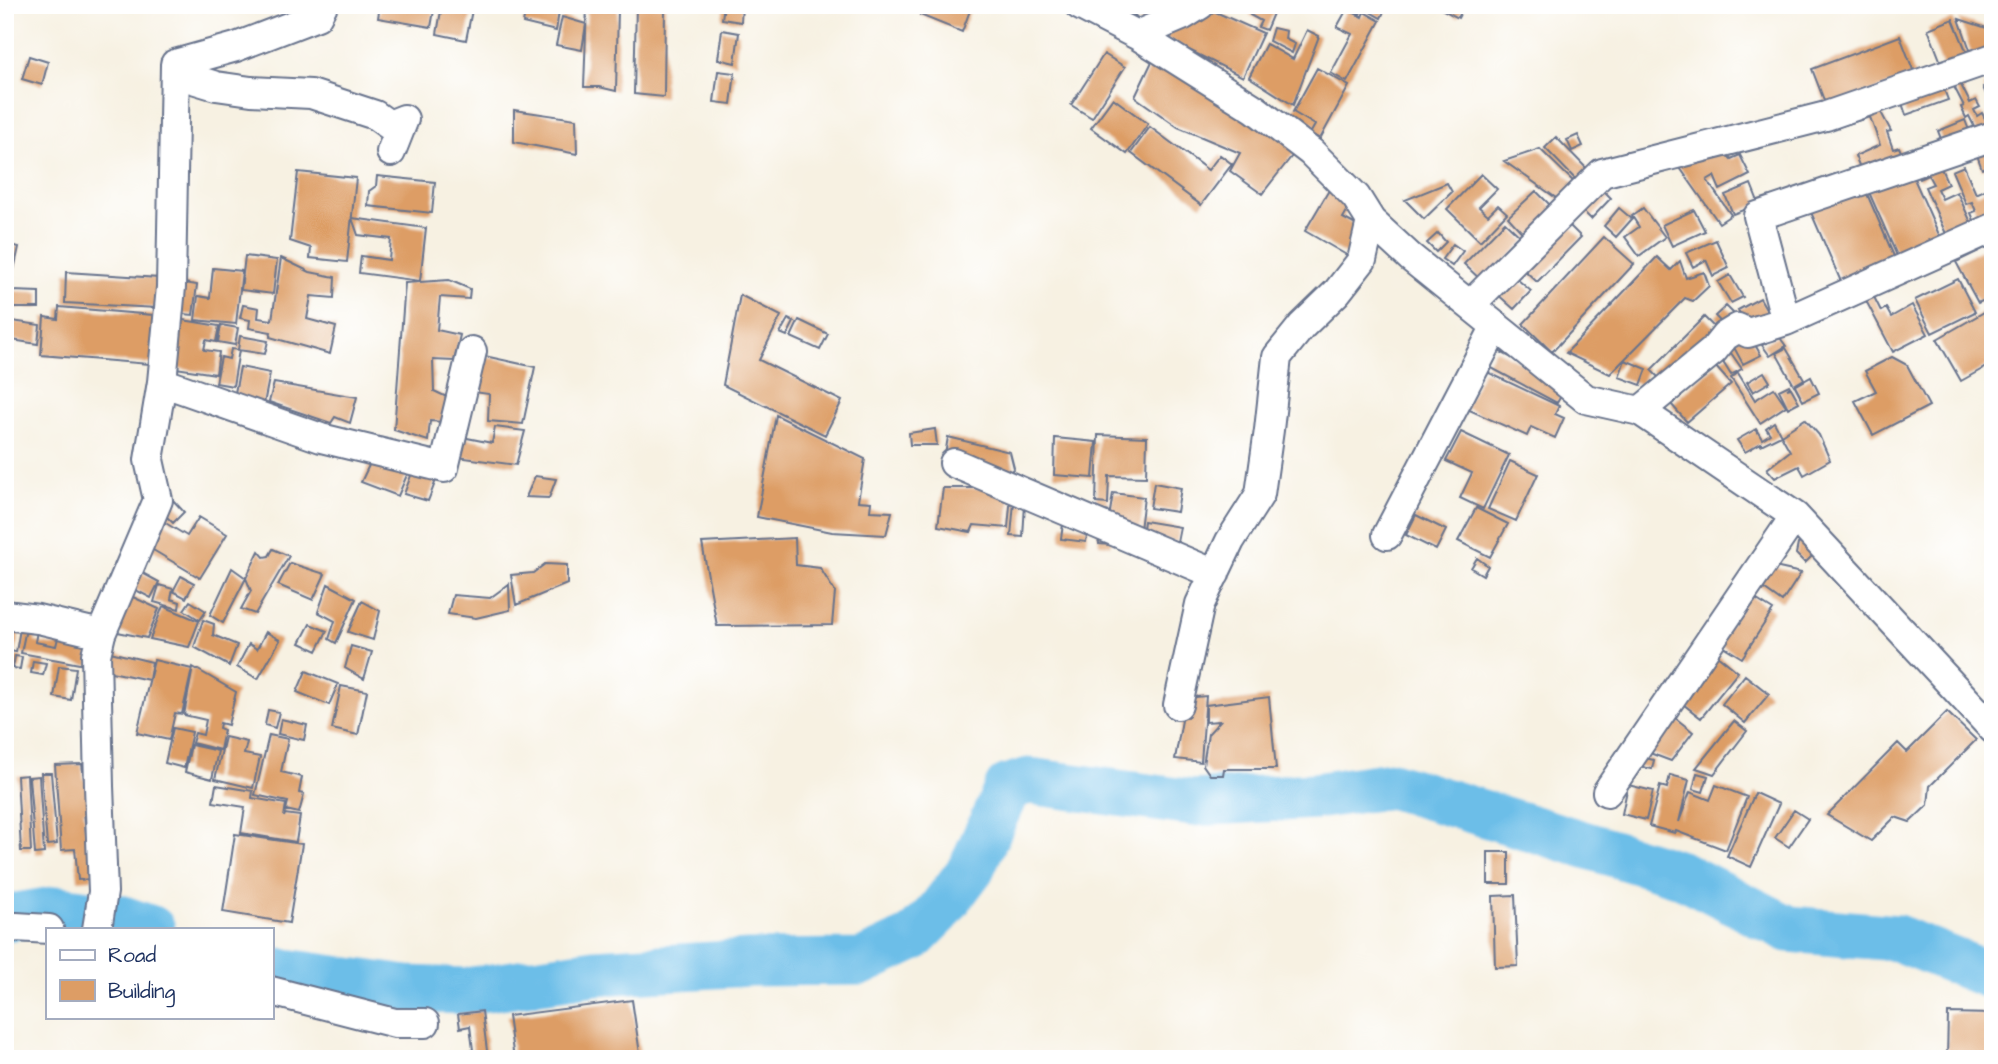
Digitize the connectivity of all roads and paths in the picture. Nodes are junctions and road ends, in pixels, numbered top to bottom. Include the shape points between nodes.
1 (323, 5) edge
2 (1079, 5) edge
3 (1200, 5) edge
4 (1137, 35) junction
5 (1993, 58) edge
6 (183, 76) dead end
7 (1993, 136) edge
8 (391, 152) dead end
9 (1371, 221) junction
10 (1993, 228) edge
11 (1470, 305) junction
12 (1786, 321) junction
13 (1496, 326) junction
14 (472, 351) dead end
15 (162, 382) junction
16 (1640, 411) junction
17 (954, 463) dead end
18 (1795, 516) junction
19 (1387, 535) dead end
20 (1215, 574) junction
21 (5, 615) edge
22 (100, 634) junction
23 (1178, 705) dead end
24 (1993, 729) edge
25 (1607, 792) dead end
26 (97, 928) edge
27 (46, 929) edge
28 (5, 930) edge
29 (273, 992) edge
30 (425, 1023) dead end

1 - 15 street via 317,16 175,64 171,287
2 - 4 street
3 - 4 street
4 - 9 street via 1255,108 1311,152 1356,197
5 - 11 street via 1826,116 1602,173
6 - 8 street via 216,86 311,94 375,115 389,125 404,119
7 - 12 street via 1758,216
9 - 11 street
9 - 20 street via 1362,260 1277,357 1259,494
10 - 12 street
11 - 13 street
12 - 16 street via 1748,333 1738,328 1725,336
13 - 16 street via 1586,399
13 - 19 street
14 - 15 street via 444,468 321,438
15 - 22 street via 149,460 158,500
16 - 18 street
17 - 20 street
18 - 24 street
18 - 25 street
20 - 23 street via 1200,604
21 - 22 street
22 - 26 street via 96,655 103,892
27 - 28 street
29 - 30 street via 395,1023

